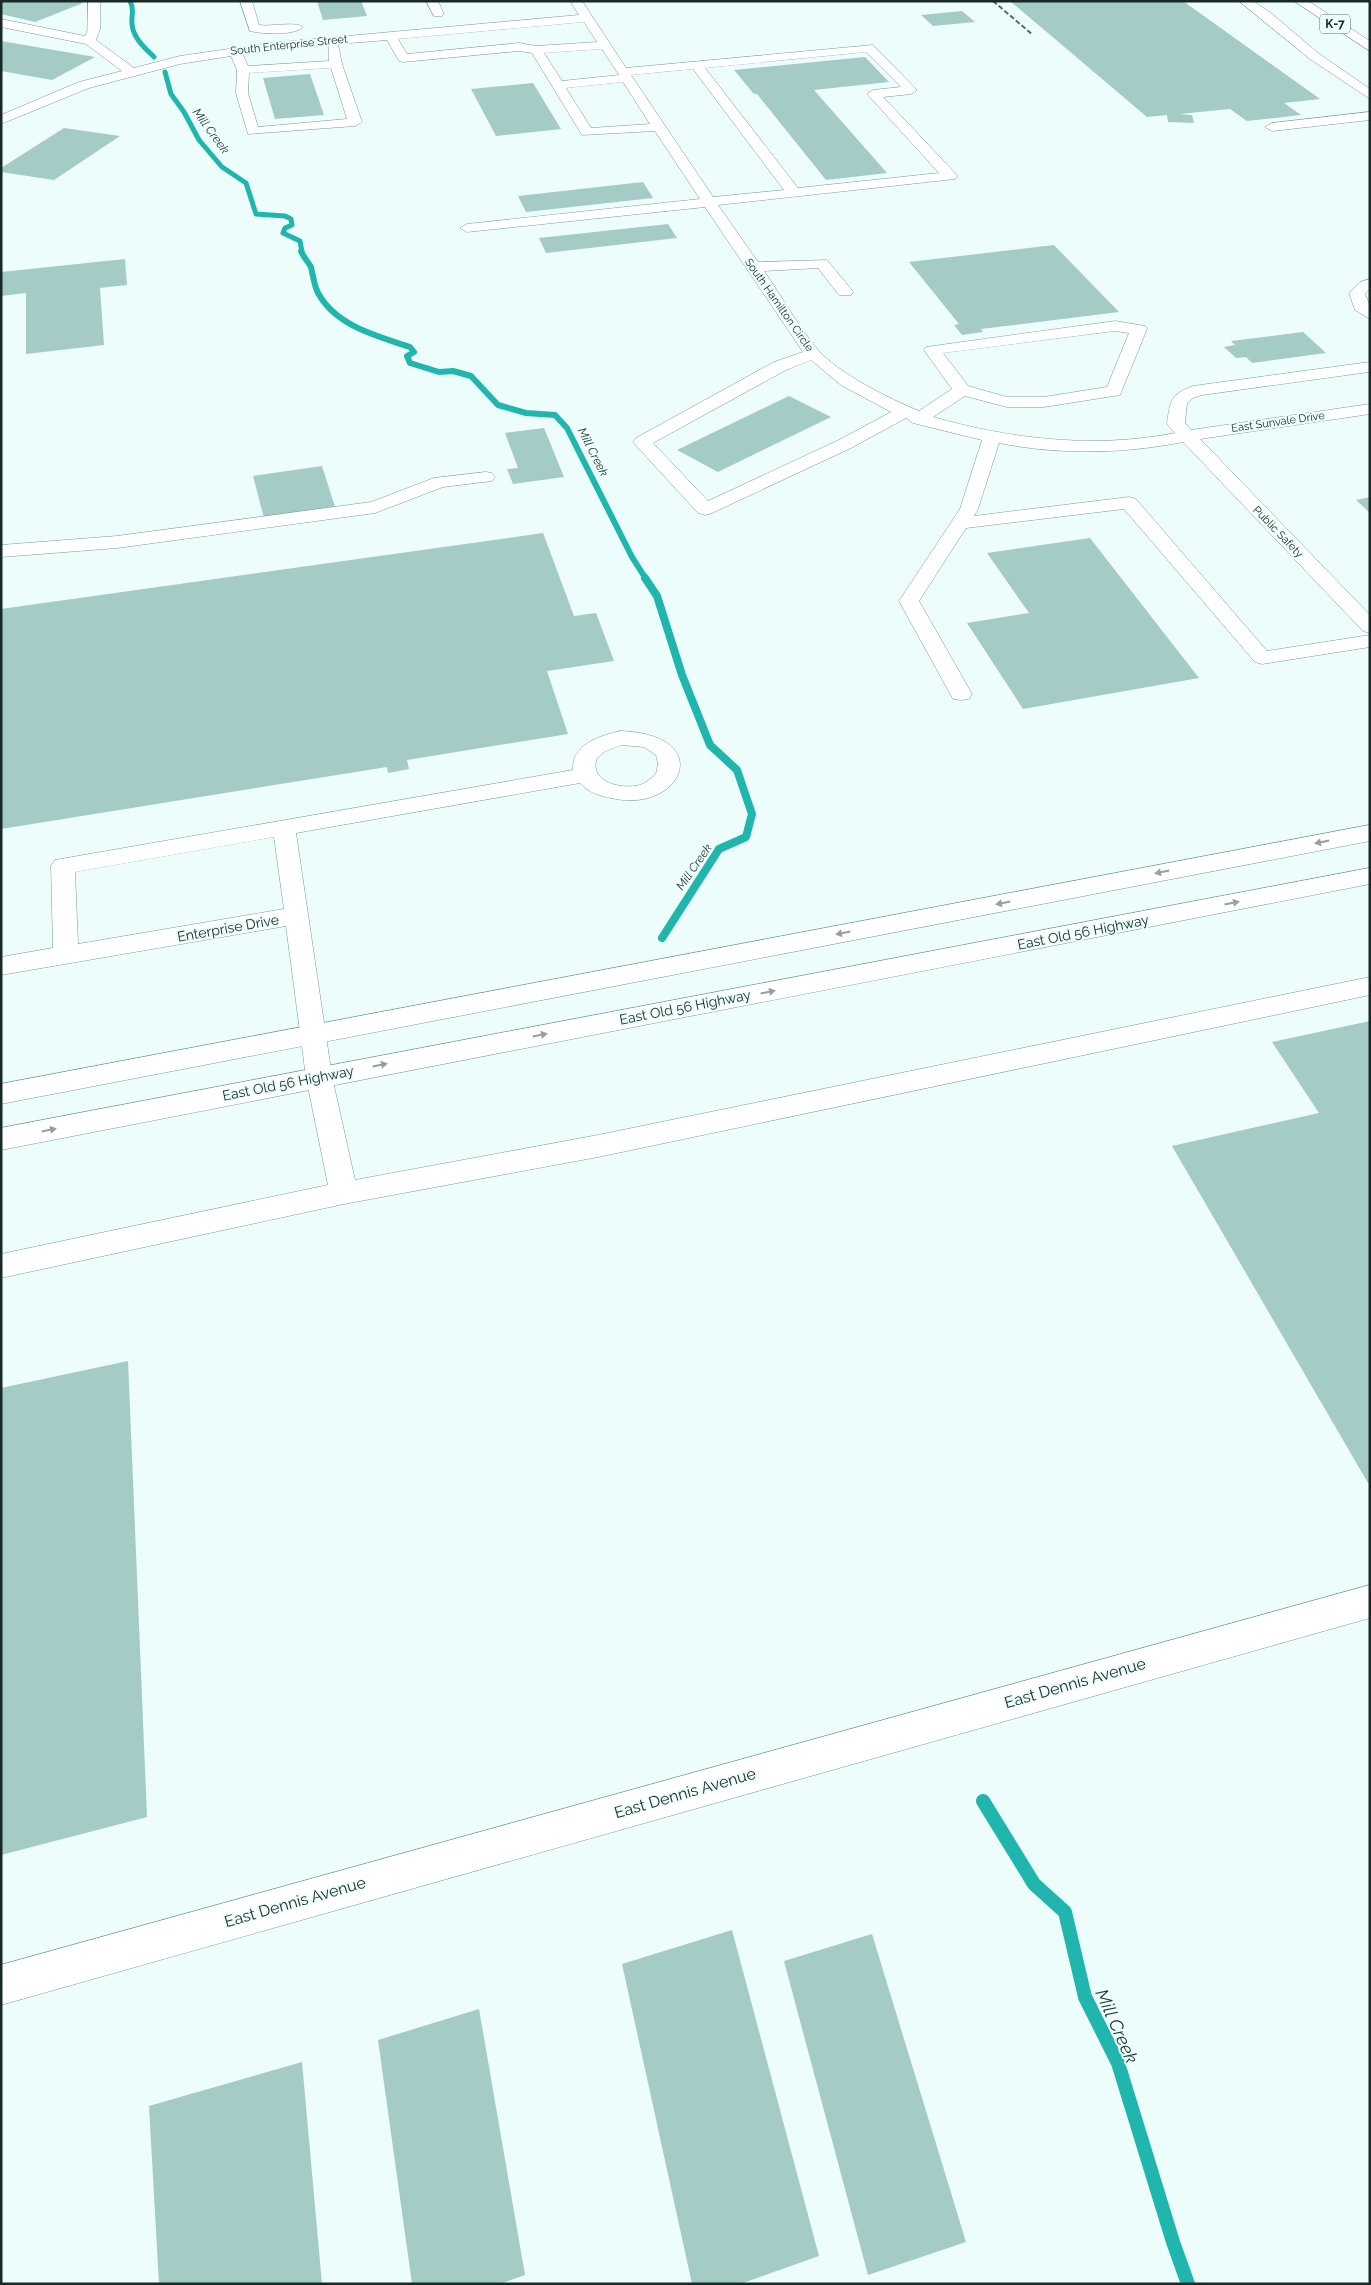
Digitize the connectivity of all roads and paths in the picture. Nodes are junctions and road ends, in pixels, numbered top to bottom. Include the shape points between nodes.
1 (94, 1) edge
2 (246, 1) edge
3 (432, 1) edge
4 (576, 1) edge
5 (1245, 1) edge
6 (1300, 1) edge
7 (587, 18) junction
8 (1, 23) edge
9 (307, 26) dead end
10 (447, 30) junction
11 (390, 35) junction
12 (333, 40) junction
13 (90, 41) junction
14 (605, 45) junction
15 (1370, 47) edge
16 (536, 50) junction
17 (235, 51) junction
18 (336, 64) junction
19 (696, 65) junction
20 (243, 70) junction
21 (131, 72) junction
22 (624, 75) junction
23 (558, 85) junction
24 (1370, 95) edge
25 (14, 103) dead end
26 (31, 108) junction
27 (1370, 116) edge
28 (1, 120) edge
29 (659, 127) junction
30 (1272, 127) dead end
31 (794, 193) junction
32 (708, 202) junction
33 (467, 228) dead end
34 (752, 267) junction
35 (1370, 284) edge
36 (845, 292) dead end
37 (1368, 311) edge
38 (813, 354) junction
39 (1369, 367) edge
40 (1324, 373) junction
41 (1337, 385) dead end
42 (962, 390) junction
43 (1351, 398) dead end
44 (1368, 411) edge
45 (911, 416) junction
46 (992, 436) junction
47 (1186, 436) junction
48 (486, 477) dead end
49 (960, 523) junction
50 (1, 551) edge
51 (1370, 628) edge
52 (1370, 640) edge
53 (961, 694) dead end
54 (585, 774) dead end
55 (284, 829) junction
56 (1370, 833) edge
57 (1370, 876) edge
58 (297, 918) junction
59 (66, 955) junction
60 (1, 966) edge
61 (1370, 986) edge
62 (312, 1034) junction
63 (319, 1077) junction
64 (1, 1094) edge
65 (1, 1140) edge
66 (344, 1193) junction
67 (1, 1266) edge
68 (1370, 1601) edge
69 (1, 1985) edge

1 - 13 main road via 94,29
2 - 9 main road via 254,28 269,30
3 - 10 main road via 434,15
4 - 7 main road, South Hamilton Circle
5 - 24 main road
6 - 15 main road, K-7
7 - 10 main road, South Enterprise Street
7 - 14 main road, South Hamilton Circle
8 - 13 main road
10 - 11 main road, South Enterprise Street
11 - 12 main road, South Enterprise Street
11 - 16 main road via 403,58 519,47
12 - 17 main road, South Enterprise Street
12 - 18 main road
13 - 21 main road
14 - 16 main road
14 - 22 main road, South Hamilton Circle
16 - 23 main road
17 - 20 main road
17 - 21 main road, South Enterprise Street
18 - 20 main road
18 - 20 main road via 355,122 253,131 242,93
19 - 22 main road
19 - 31 main road
19 - 31 main road via 869,48 911,90 873,94 950,176
21 - 26 main road, South Enterprise Street via 84,85
22 - 23 main road
22 - 29 main road, South Hamilton Circle
23 - 29 main road via 587,132
25 - 26 main road
26 - 28 main road, South Enterprise Street
27 - 30 main road
29 - 32 main road, South Hamilton Circle
31 - 32 main road
32 - 33 main road
32 - 34 main road, South Hamilton Circle
34 - 36 main road via 822,263
34 - 38 main road, South Hamilton Circle
35 - 37 main road via 1357,293
38 - 45 main road, South Hamilton Circle via 857,389
38 - 45 main road via 780,366 642,442 705,509
39 - 40 main road
40 - 41 main road
40 - 47 main road via 1187,394 1179,400 1176,424
42 - 42 main road via 1007,402 1044,402 1114,391 1139,329 1115,326 932,350
42 - 45 main road
43 - 44 main road
44 - 47 main road, East Sunvale Drive
45 - 46 main road, South Hamilton Circle via 957,430
46 - 47 main road, South Hamilton Circle via 1058,444 1105,445 1144,444
46 - 49 main road via 969,509
47 - 51 main road, Public Safety
48 - 50 main road via 440,482 375,507 117,542
49 - 52 main road via 1128,503 1262,658
49 - 53 main road via 909,601
54 - 55 main road
55 - 58 main road
55 - 59 main road via 63,866
56 -> 62 main road
63 -> 57 main road, East Old 56 Highway
58 - 59 main road, Enterprise Drive
58 - 62 main road, Enterprise Drive
59 - 60 main road, Enterprise Drive
61 - 66 main road via 598,1146
62 - 63 main road, Enterprise Drive
62 - 64 main road
65 -> 63 main road, East Old 56 Highway
63 - 66 main road, Enterprise Drive
66 - 67 main road
68 - 69 main road, East Dennis Avenue

